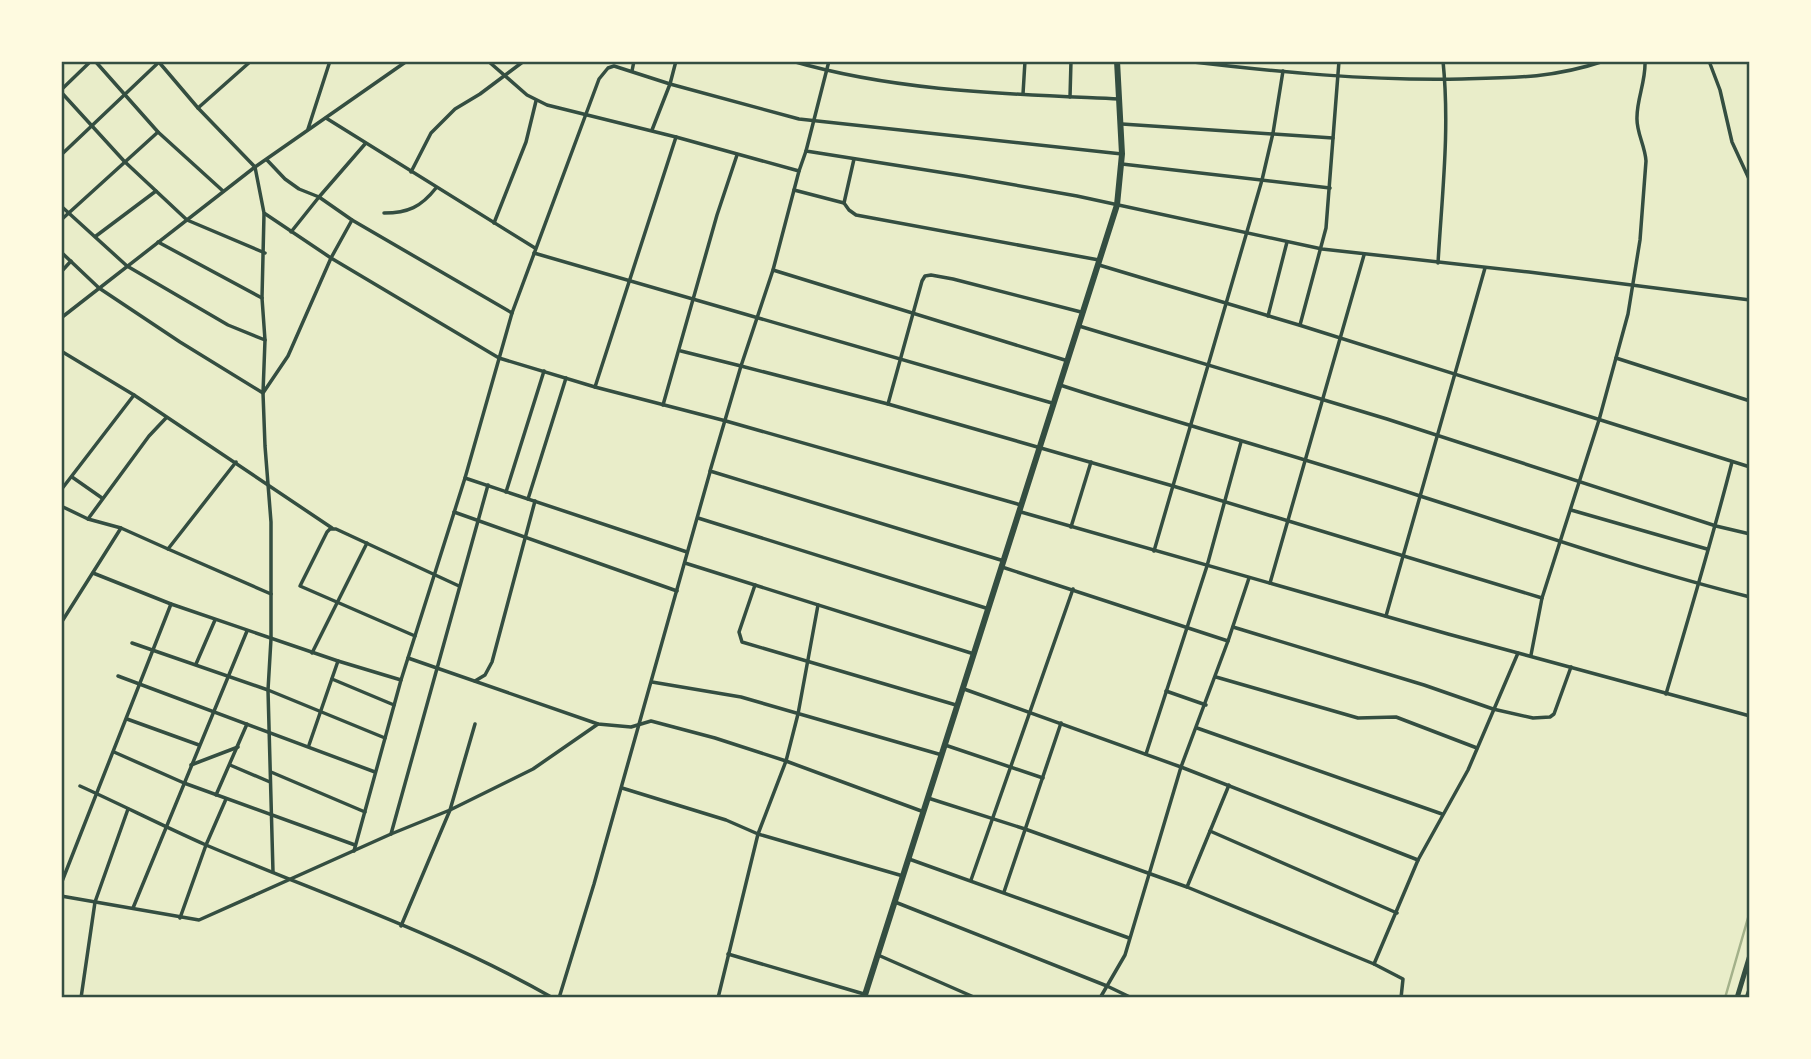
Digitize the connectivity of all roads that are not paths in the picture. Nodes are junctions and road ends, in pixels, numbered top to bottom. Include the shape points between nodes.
1 (93, 61) edge
2 (251, 61) edge
3 (330, 61) edge
4 (407, 61) edge
5 (488, 61) edge
6 (524, 61) edge
7 (634, 61) edge
8 (676, 61) edge
9 (792, 61) edge
10 (829, 61) edge
11 (1025, 61) edge
12 (1071, 61) edge
13 (1117, 61) edge
14 (1185, 61) edge
15 (1339, 61) edge
16 (1443, 61) edge
17 (1604, 61) edge
18 (1645, 61) edge
19 (1709, 61) edge
20 (159, 62) edge
21 (632, 71) junction
22 (827, 71) junction
23 (1283, 71) junction
24 (504, 76) junction
25 (1338, 77) junction
26 (1445, 79) junction
27 (670, 84) junction
28 (61, 91) edge
29 (1023, 94) junction
30 (125, 95) junction
31 (1070, 97) junction
32 (1121, 99) junction
33 (536, 101) junction
34 (198, 108) junction
35 (586, 113) junction
36 (325, 118) junction
37 (815, 120) junction
38 (1122, 124) junction
39 (92, 125) junction
40 (308, 129) junction
41 (652, 130) junction
42 (158, 132) junction
43 (1273, 133) junction
44 (676, 137) junction
45 (1334, 139) junction
46 (365, 144) junction
47 (806, 151) junction
48 (1122, 154) junction
49 (61, 155) edge
50 (737, 155) junction
51 (854, 159) junction
52 (267, 160) junction
53 (124, 161) junction
54 (1122, 164) junction
55 (255, 167) junction
56 (799, 171) junction
57 (411, 173) junction
58 (1262, 180) junction
59 (1750, 181) edge
60 (436, 188) junction
61 (1330, 188) junction
62 (794, 190) junction
63 (156, 191) junction
64 (223, 191) junction
65 (319, 197) junction
66 (845, 202) junction
67 (1117, 205) junction
68 (61, 206) edge
69 (70, 213) junction
70 (264, 213) junction
71 (384, 213) dead end
72 (187, 219) junction
73 (61, 220) edge
74 (352, 220) junction
75 (494, 223) junction
76 (291, 232) junction
77 (1247, 233) junction
78 (96, 236) junction
79 (158, 242) junction
80 (1287, 242) junction
81 (1322, 249) junction
82 (534, 251) junction
83 (61, 252) edge
84 (265, 253) junction
85 (1364, 255) junction
86 (331, 258) junction
87 (72, 260) junction
88 (1100, 263) junction
89 (1438, 263) junction
90 (127, 266) junction
91 (1485, 268) junction
92 (773, 270) junction
93 (61, 272) edge
94 (631, 280) junction
95 (1634, 286) junction
96 (99, 288) junction
97 (262, 298) junction
98 (695, 299) junction
99 (1750, 300) edge
100 (1226, 305) junction
101 (512, 313) junction
102 (1083, 313) junction
103 (914, 314) junction
104 (1268, 316) junction
105 (61, 318) edge
106 (757, 318) junction
107 (1299, 325) junction
108 (1079, 326) junction
109 (265, 340) junction
110 (1341, 340) junction
111 (61, 351) edge
112 (681, 351) junction
113 (499, 358) junction
114 (901, 358) junction
115 (1616, 358) junction
116 (1068, 361) junction
117 (741, 366) junction
118 (1209, 366) junction
119 (544, 371) junction
120 (1456, 375) junction
121 (566, 378) junction
122 (1060, 385) junction
123 (595, 387) junction
124 (263, 393) junction
125 (134, 395) junction
126 (1323, 400) junction
127 (1750, 401) edge
128 (888, 404) junction
129 (1054, 404) junction
130 (663, 405) junction
131 (167, 418) junction
132 (1599, 420) junction
133 (726, 421) junction
134 (1192, 426) junction
135 (1438, 435) junction
136 (1241, 442) junction
137 (1040, 447) junction
138 (1306, 461) junction
139 (236, 462) junction
140 (1091, 462) junction
141 (1732, 462) junction
142 (1750, 467) edge
143 (710, 471) junction
144 (72, 477) junction
145 (465, 478) junction
146 (1579, 480) junction
147 (488, 485) junction
148 (1174, 486) junction
149 (269, 487) junction
150 (61, 490) edge
151 (506, 492) junction
152 (1421, 496) junction
153 (102, 498) junction
154 (528, 499) junction
155 (536, 501) junction
156 (1224, 502) junction
157 (61, 506) edge
158 (1021, 509) junction
159 (1571, 510) junction
160 (454, 512) junction
161 (698, 518) junction
162 (88, 519) junction
163 (478, 519) junction
164 (1288, 521) junction
165 (1716, 526) junction
166 (1071, 527) junction
167 (121, 528) junction
168 (332, 528) junction
169 (1750, 534) edge
170 (525, 536) junction
171 (1561, 542) junction
172 (367, 543) junction
173 (168, 549) junction
174 (1707, 549) junction
175 (1154, 551) junction
176 (687, 552) junction
177 (1404, 555) junction
178 (685, 563) junction
179 (1003, 564) junction
180 (1207, 566) junction
181 (93, 573) junction
182 (434, 575) junction
183 (1250, 578) junction
184 (1270, 584) junction
185 (1698, 584) junction
186 (755, 585) junction
187 (459, 586) junction
188 (1073, 589) junction
189 (678, 591) junction
190 (271, 594) junction
191 (1750, 597) edge
192 (1542, 598) junction
193 (337, 602) junction
194 (171, 604) junction
195 (818, 605) junction
196 (989, 609) junction
197 (1386, 616) junction
198 (215, 620) junction
199 (61, 623) edge
200 (1233, 627) junction
201 (1187, 628) junction
202 (247, 631) junction
203 (415, 636) junction
204 (271, 639) junction
205 (1228, 641) junction
206 (132, 643) dead end
207 (153, 649) junction
208 (312, 653) junction
209 (1518, 653) junction
210 (974, 654) junction
211 (1531, 655) junction
212 (408, 658) junction
213 (338, 661) junction
214 (808, 662) junction
215 (196, 664) junction
216 (1571, 667) junction
217 (437, 668) junction
218 (118, 676) dead end
219 (228, 676) junction
220 (1216, 677) junction
221 (332, 679) junction
222 (401, 680) junction
223 (475, 681) junction
224 (652, 682) junction
225 (139, 685) junction
226 (964, 689) junction
227 (268, 690) junction
228 (1166, 691) junction
229 (1666, 694) junction
230 (394, 705) junction
231 (1206, 705) junction
232 (958, 706) junction
233 (1493, 709) junction
234 (321, 711) junction
235 (213, 712) junction
236 (1029, 712) junction
237 (798, 713) junction
238 (1750, 716) edge
239 (127, 719) junction
240 (640, 723) junction
241 (1061, 723) junction
242 (247, 724) junction
243 (475, 724) dead end
244 (598, 724) junction
245 (1197, 729) junction
246 (270, 732) junction
247 (385, 738) junction
248 (945, 745) junction
249 (199, 746) junction
250 (238, 746) junction
251 (309, 746) junction
252 (1477, 748) junction
253 (114, 752) junction
254 (1146, 754) junction
255 (942, 755) junction
256 (786, 761) junction
257 (191, 765) junction
258 (230, 765) junction
259 (1009, 766) junction
260 (1181, 767) junction
261 (271, 772) junction
262 (376, 772) junction
263 (1043, 778) junction
264 (271, 782) junction
265 (184, 783) junction
266 (1229, 785) junction
267 (80, 786) dead end
268 (622, 788) junction
269 (98, 794) junction
270 (216, 795) junction
271 (226, 798) junction
272 (928, 798) junction
273 (128, 809) junction
274 (450, 810) junction
275 (365, 812) junction
276 (923, 812) junction
277 (1442, 814) junction
278 (272, 815) junction
279 (992, 818) junction
280 (165, 826) junction
281 (1025, 829) junction
282 (1210, 831) junction
283 (391, 834) junction
284 (758, 834) junction
285 (206, 845) junction
286 (355, 845) junction
287 (354, 851) junction
288 (909, 859) junction
289 (1418, 860) junction
290 (273, 872) junction
291 (1150, 873) junction
292 (903, 876) junction
293 (291, 880) junction
294 (971, 880) junction
295 (61, 884) edge
296 (1187, 887) junction
297 (1004, 892) junction
298 (61, 896) edge
299 (95, 902) junction
300 (895, 902) junction
301 (133, 908) junction
302 (1397, 913) junction
303 (180, 918) junction
304 (401, 926) junction
305 (1129, 938) junction
306 (728, 954) junction
307 (878, 955) junction
308 (1750, 956) edge
309 (1374, 964) junction
310 (1107, 986) junction
311 (1750, 989) edge
312 (864, 996) edge
313 (81, 998) edge
314 (553, 998) edge
315 (559, 998) edge
316 (718, 998) edge
317 (976, 998) edge
318 (1100, 998) edge
319 (1132, 998) edge
320 (1401, 998) edge
321 (1737, 998) edge
322 (1747, 998) edge

1 - 28 street
1 - 30 street
2 - 34 street
3 - 40 street
4 - 36 street
5 - 24 street
6 - 24 street
7 - 21 street
8 - 27 street
9 - 22 street
10 - 22 street
11 - 29 street
12 - 31 street
13 - 32 main road
14 - 23 street
15 - 25 street
16 - 26 street
17 - 26 street via 1545,76
18 - 95 street via 1637,115 1646,161
19 - 59 street via 1732,142
20 - 30 street
20 - 34 street
21 - 27 street
21 - 35 street via 614,66 602,74
22 - 29 street via 934,88
22 - 37 street
23 - 25 street
23 - 43 street
24 - 33 street
24 - 57 street via 455,109 431,133
25 - 26 street
25 - 45 street
26 - 89 street via 1447,149
27 - 37 street
27 - 41 street
28 - 39 street
29 - 31 street
30 - 39 street
30 - 42 street
31 - 32 street
32 - 38 main road
33 - 35 street
33 - 75 street via 526,142
34 - 55 street
35 - 41 street
35 - 82 street
36 - 40 street
36 - 46 street
37 - 47 street
37 - 48 street
38 - 43 street
38 - 48 main road
39 - 49 street
39 - 53 street
40 - 52 street
41 - 44 street
42 - 53 street
42 - 64 street
43 - 45 street
43 - 58 street
44 - 50 street
44 - 94 street
45 - 61 street
46 - 57 street
46 - 65 street
47 - 51 street
47 - 56 street
48 - 54 main road
50 - 56 street
50 - 98 street
51 - 66 street
51 - 67 street
52 - 55 street
52 - 65 street via 292,184
53 - 63 street
53 - 69 street
54 - 58 street
54 - 67 main road
55 - 64 street
55 - 70 street
56 - 62 street
57 - 60 street
58 - 61 street
58 - 77 street
60 - 71 street via 414,209
60 - 75 street
61 - 81 street
62 - 66 street
62 - 92 street
63 - 72 street
63 - 78 street
64 - 72 street
65 - 74 street
65 - 76 street
66 - 88 street via 856,215 879,221
67 - 77 street
67 - 88 main road
68 - 69 street
69 - 73 street
69 - 78 street
70 - 76 street
70 - 84 street
72 - 79 street
72 - 84 street
74 - 86 street
74 - 101 street
75 - 82 street
76 - 86 street
77 - 80 street
77 - 100 street
78 - 90 street
79 - 90 street
79 - 97 street
80 - 81 street
80 - 104 street
81 - 85 street
81 - 107 street
82 - 94 street
82 - 101 street
83 - 87 street
84 - 97 street
85 - 89 street
85 - 110 street
86 - 113 street
86 - 124 street via 288,356
87 - 93 street
87 - 96 street
88 - 100 street
88 - 102 main road
89 - 91 street
90 - 96 street
90 - 109 street via 228,325
91 - 95 street
91 - 120 street
92 - 103 street
92 - 106 street
94 - 98 street
94 - 123 street
95 - 99 street
95 - 115 street
96 - 105 street
96 - 124 street
97 - 109 street
98 - 106 street
98 - 112 street
100 - 104 street
100 - 118 street
101 - 113 street
102 - 103 street via 931,275 922,281
102 - 108 main road
103 - 114 street
103 - 116 street
104 - 107 street
106 - 114 street
106 - 117 street
107 - 110 street
108 - 116 main road
108 - 118 street
109 - 124 street
110 - 120 street
110 - 126 street
111 - 125 street
112 - 117 street
112 - 130 street
113 - 119 street
113 - 145 street
114 - 128 street
114 - 129 street
115 - 127 street
115 - 132 street
116 - 122 main road
117 - 128 street
117 - 133 street
118 - 126 street
118 - 134 street
119 - 121 street
119 - 151 street
120 - 132 street
120 - 135 street
121 - 123 street
121 - 154 street
122 - 129 main road
122 - 134 street
123 - 130 street
124 - 149 street
125 - 131 street
125 - 144 street
126 - 135 street
126 - 138 street
128 - 137 street
129 - 137 main road
130 - 133 street
131 - 139 street
131 - 153 street
132 - 141 street
132 - 146 street
133 - 143 street
133 - 158 street
134 - 136 street
134 - 148 street
135 - 146 street
135 - 152 street
136 - 138 street
136 - 156 street
137 - 140 street
137 - 158 main road
138 - 152 street
138 - 164 street
139 - 149 street
139 - 173 street
140 - 148 street
140 - 166 street
141 - 142 street
141 - 165 street
143 - 161 street
143 - 179 street
144 - 150 street
144 - 153 street
145 - 147 street
145 - 160 street
146 - 159 street
146 - 165 street
147 - 151 street
147 - 163 street
148 - 156 street
148 - 175 street
149 - 168 street
149 - 190 street
151 - 154 street
152 - 171 street
152 - 177 street
153 - 162 street
154 - 155 street
155 - 170 street
155 - 176 street
156 - 164 street
156 - 180 street
157 - 162 street
158 - 166 street
158 - 179 main road
159 - 171 street
159 - 174 street
160 - 163 street
160 - 182 street
161 - 176 street
161 - 196 street
162 - 167 street
163 - 170 street
163 - 187 street
164 - 177 street
164 - 184 street
165 - 169 street
165 - 174 street
166 - 175 street
167 - 173 street
167 - 181 street
168 - 172 street
168 - 193 street via 300,586
170 - 189 street
170 - 223 street via 492,662
171 - 185 street
171 - 192 street
172 - 182 street
172 - 193 street
173 - 190 street
174 - 185 street
175 - 180 street
176 - 178 street
177 - 192 street
177 - 197 street
178 - 186 street
178 - 189 street
179 - 188 street
179 - 196 main road
180 - 183 street
180 - 201 street
181 - 194 street
181 - 199 street
182 - 187 street
182 - 203 street
183 - 184 street
183 - 200 street
184 - 197 street
185 - 191 street
185 - 229 street
186 - 195 street
186 - 214 street via 739,638
187 - 217 street
188 - 201 street
188 - 236 street
189 - 224 street
190 - 204 street
192 - 211 street
193 - 203 street
193 - 208 street
194 - 198 street
194 - 207 street
195 - 210 street
195 - 214 street
196 - 210 main road
197 - 209 street
198 - 202 street
198 - 215 street
200 - 205 street
200 - 233 street
201 - 205 street
201 - 228 street
202 - 204 street
202 - 219 street
203 - 212 street
204 - 208 street
204 - 227 street
205 - 220 street
206 - 207 street
207 - 215 street
207 - 225 street
208 - 213 street
209 - 211 street
209 - 233 street
210 - 226 main road
211 - 216 street
212 - 217 street
212 - 222 street
213 - 221 street
213 - 222 street
214 - 232 street
214 - 237 street
215 - 219 street
216 - 229 street
216 - 233 street via 1557,710 1550,717
217 - 223 street
217 - 283 street
218 - 225 street
219 - 227 street
219 - 235 street
220 - 231 street
220 - 252 street via 1358,718 1396,717
221 - 230 street
221 - 234 street
222 - 230 street
223 - 244 street
224 - 237 street via 741,697
224 - 240 street
225 - 235 street
225 - 239 street
226 - 232 main road
226 - 236 street
227 - 234 street
227 - 246 street
228 - 231 street
228 - 254 street
229 - 238 street
230 - 247 street
231 - 245 street
232 - 248 main road
233 - 252 street
234 - 247 street
234 - 251 street
235 - 242 street
235 - 249 street
236 - 241 street
236 - 259 street
237 - 255 street
237 - 256 street
239 - 249 street
239 - 253 street
240 - 244 street via 631,727
240 - 256 street via 651,721
240 - 268 street
241 - 254 street
241 - 263 street
242 - 246 street
242 - 250 street
243 - 274 street
244 - 274 street via 533,769
245 - 260 street
245 - 277 street
246 - 251 street
246 - 261 street
247 - 262 street
248 - 255 main road
248 - 259 street
249 - 257 street
250 - 257 street
250 - 258 street
251 - 262 street
252 - 277 street
253 - 265 street
253 - 269 street
254 - 260 street
255 - 272 main road
256 - 276 street
256 - 284 street
257 - 265 street
258 - 264 street
258 - 270 street
259 - 263 street
259 - 279 street
260 - 266 street
260 - 291 street
261 - 264 street
261 - 275 street
262 - 275 street
263 - 281 street
264 - 278 street
265 - 270 street
265 - 280 street
266 - 282 street
266 - 289 street
267 - 269 street
268 - 284 street
268 - 315 street
269 - 273 street
269 - 295 street
270 - 271 street
271 - 278 street
271 - 285 street
272 - 276 main road
272 - 279 street
273 - 280 street
273 - 299 street
274 - 283 street
274 - 304 street
275 - 286 street
276 - 288 main road
277 - 289 street
278 - 286 street
278 - 290 street
279 - 281 street
279 - 294 street
280 - 285 street
280 - 301 street
281 - 291 street
281 - 297 street
282 - 296 street
282 - 302 street
283 - 287 street
284 - 292 street
284 - 306 street
285 - 290 street
285 - 303 street
286 - 287 street
287 - 293 street
288 - 292 main road
288 - 294 street
289 - 302 street
290 - 293 street
291 - 296 street
291 - 305 street
292 - 300 main road
293 - 303 street via 205,918
293 - 304 street
294 - 297 street
296 - 309 street
297 - 305 street
298 - 299 street
299 - 301 street
299 - 313 street
300 - 307 main road
300 - 310 street
301 - 303 street
302 - 309 street
304 - 314 street
305 - 310 street via 1121,965
306 - 312 street
306 - 316 street
307 - 312 main road
307 - 317 street
308 - 321 street
309 - 320 street via 1403,979
310 - 318 street
310 - 319 street
311 - 322 street

